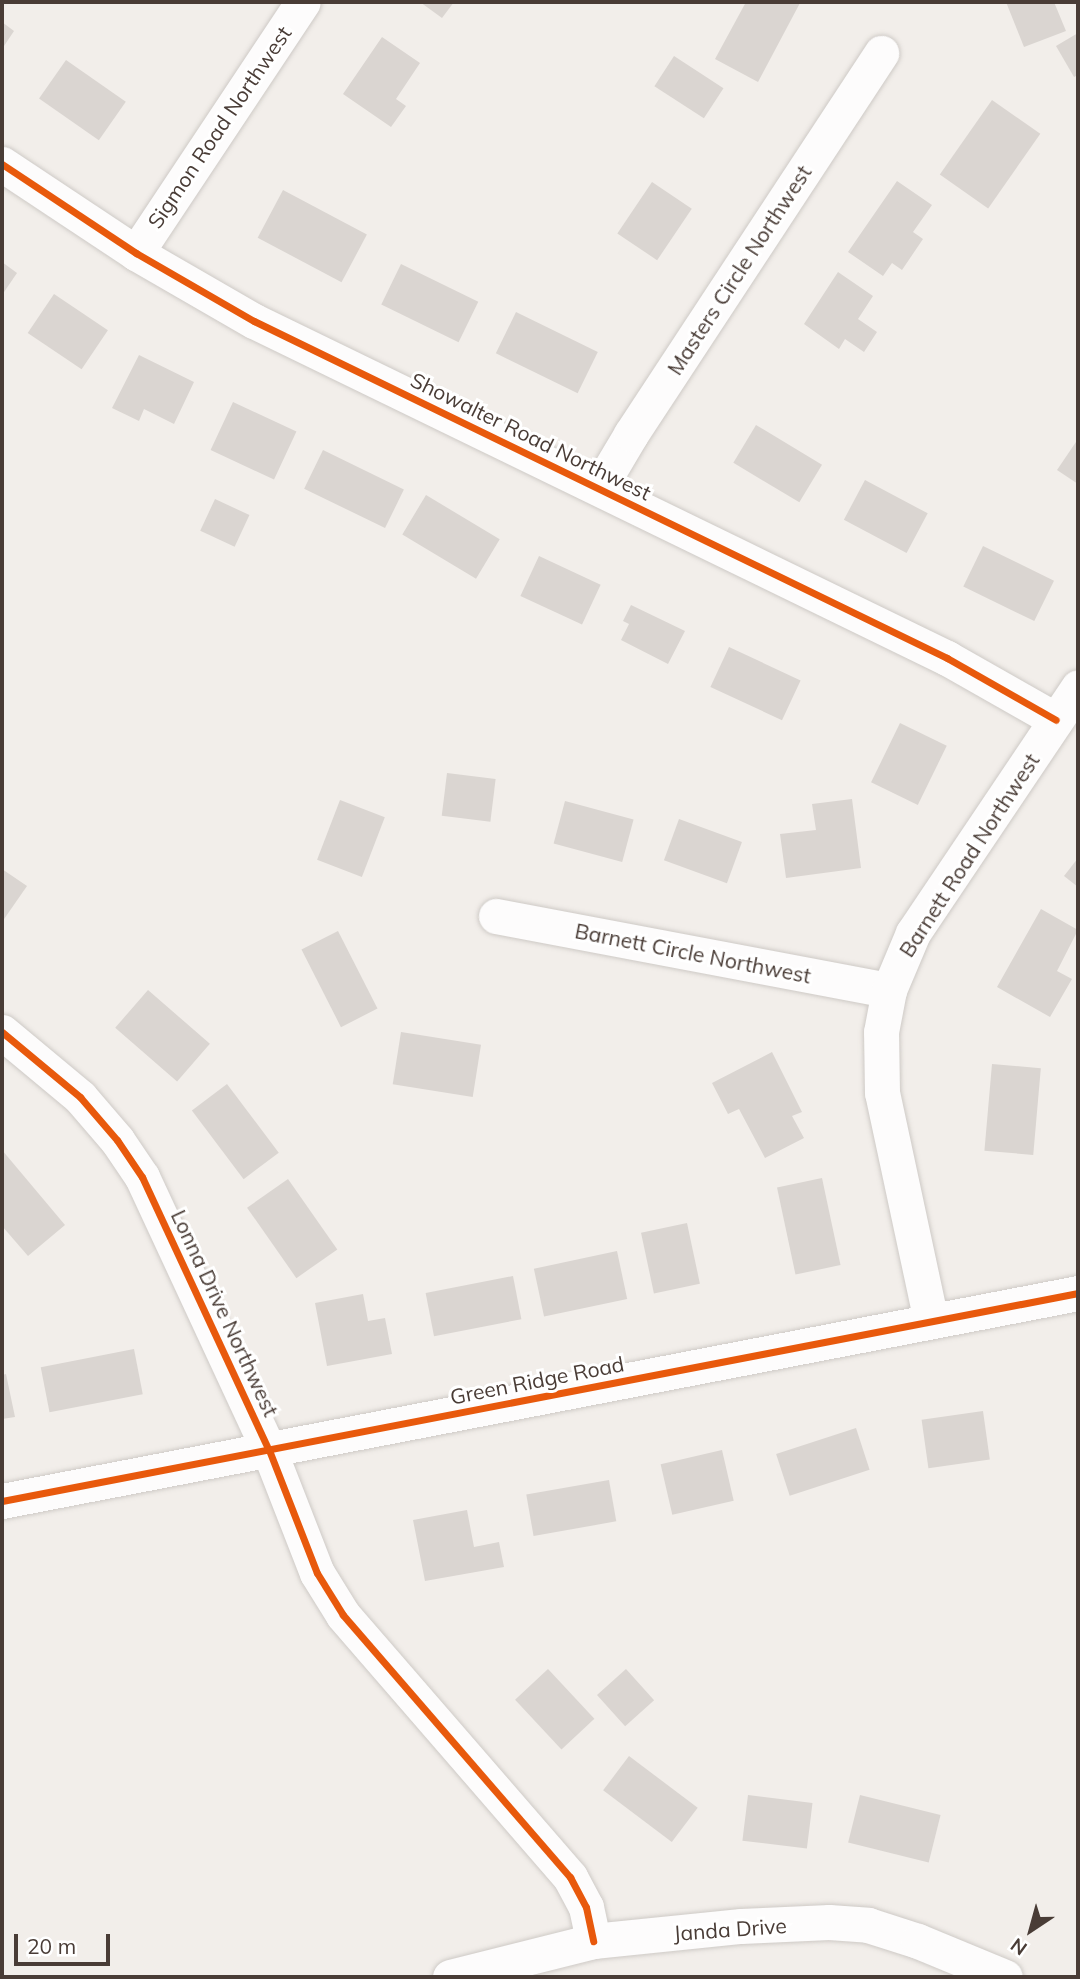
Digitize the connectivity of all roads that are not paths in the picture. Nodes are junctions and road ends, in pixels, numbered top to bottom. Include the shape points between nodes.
1 (303, 2) edge
2 (881, 53) dead end
3 (2, 164) edge
4 (136, 253) junction
5 (600, 488) junction
6 (1078, 687) edge
7 (1056, 720) junction
8 (496, 916) dead end
9 (889, 990) junction
10 (2, 1032) edge
11 (1078, 1293) edge
12 (930, 1321) junction
13 (269, 1450) junction
14 (2, 1501) edge
15 (593, 1941) junction
16 (450, 1977) edge
17 (1005, 1977) edge

1 - 4 street, Sigmon Road Northwest
2 - 5 street, Masters Circle Northwest
3 - 4 street, Showalter Road Northwest
4 - 5 street, Showalter Road Northwest via 254,321
5 - 7 street, Showalter Road Northwest via 947,658
6 - 7 street, Barnett Road Northwest
7 - 9 street, Barnett Road Northwest via 913,933
8 - 9 street, Barnett Circle Northwest
9 - 12 street, Barnett Road Northwest via 881,1032 882,1093
10 - 13 street, Lonna Drive Northwest via 80,1097 142,1177
11 - 12 street, Green Ridge Road
12 - 13 street, Green Ridge Road
13 - 14 street, Green Ridge Road
13 - 15 street, Lonna Drive Northwest via 309,1555 343,1615 570,1877 586,1907
15 - 16 street, Janda Drive
15 - 17 street, Janda Drive via 741,1926 868,1925

